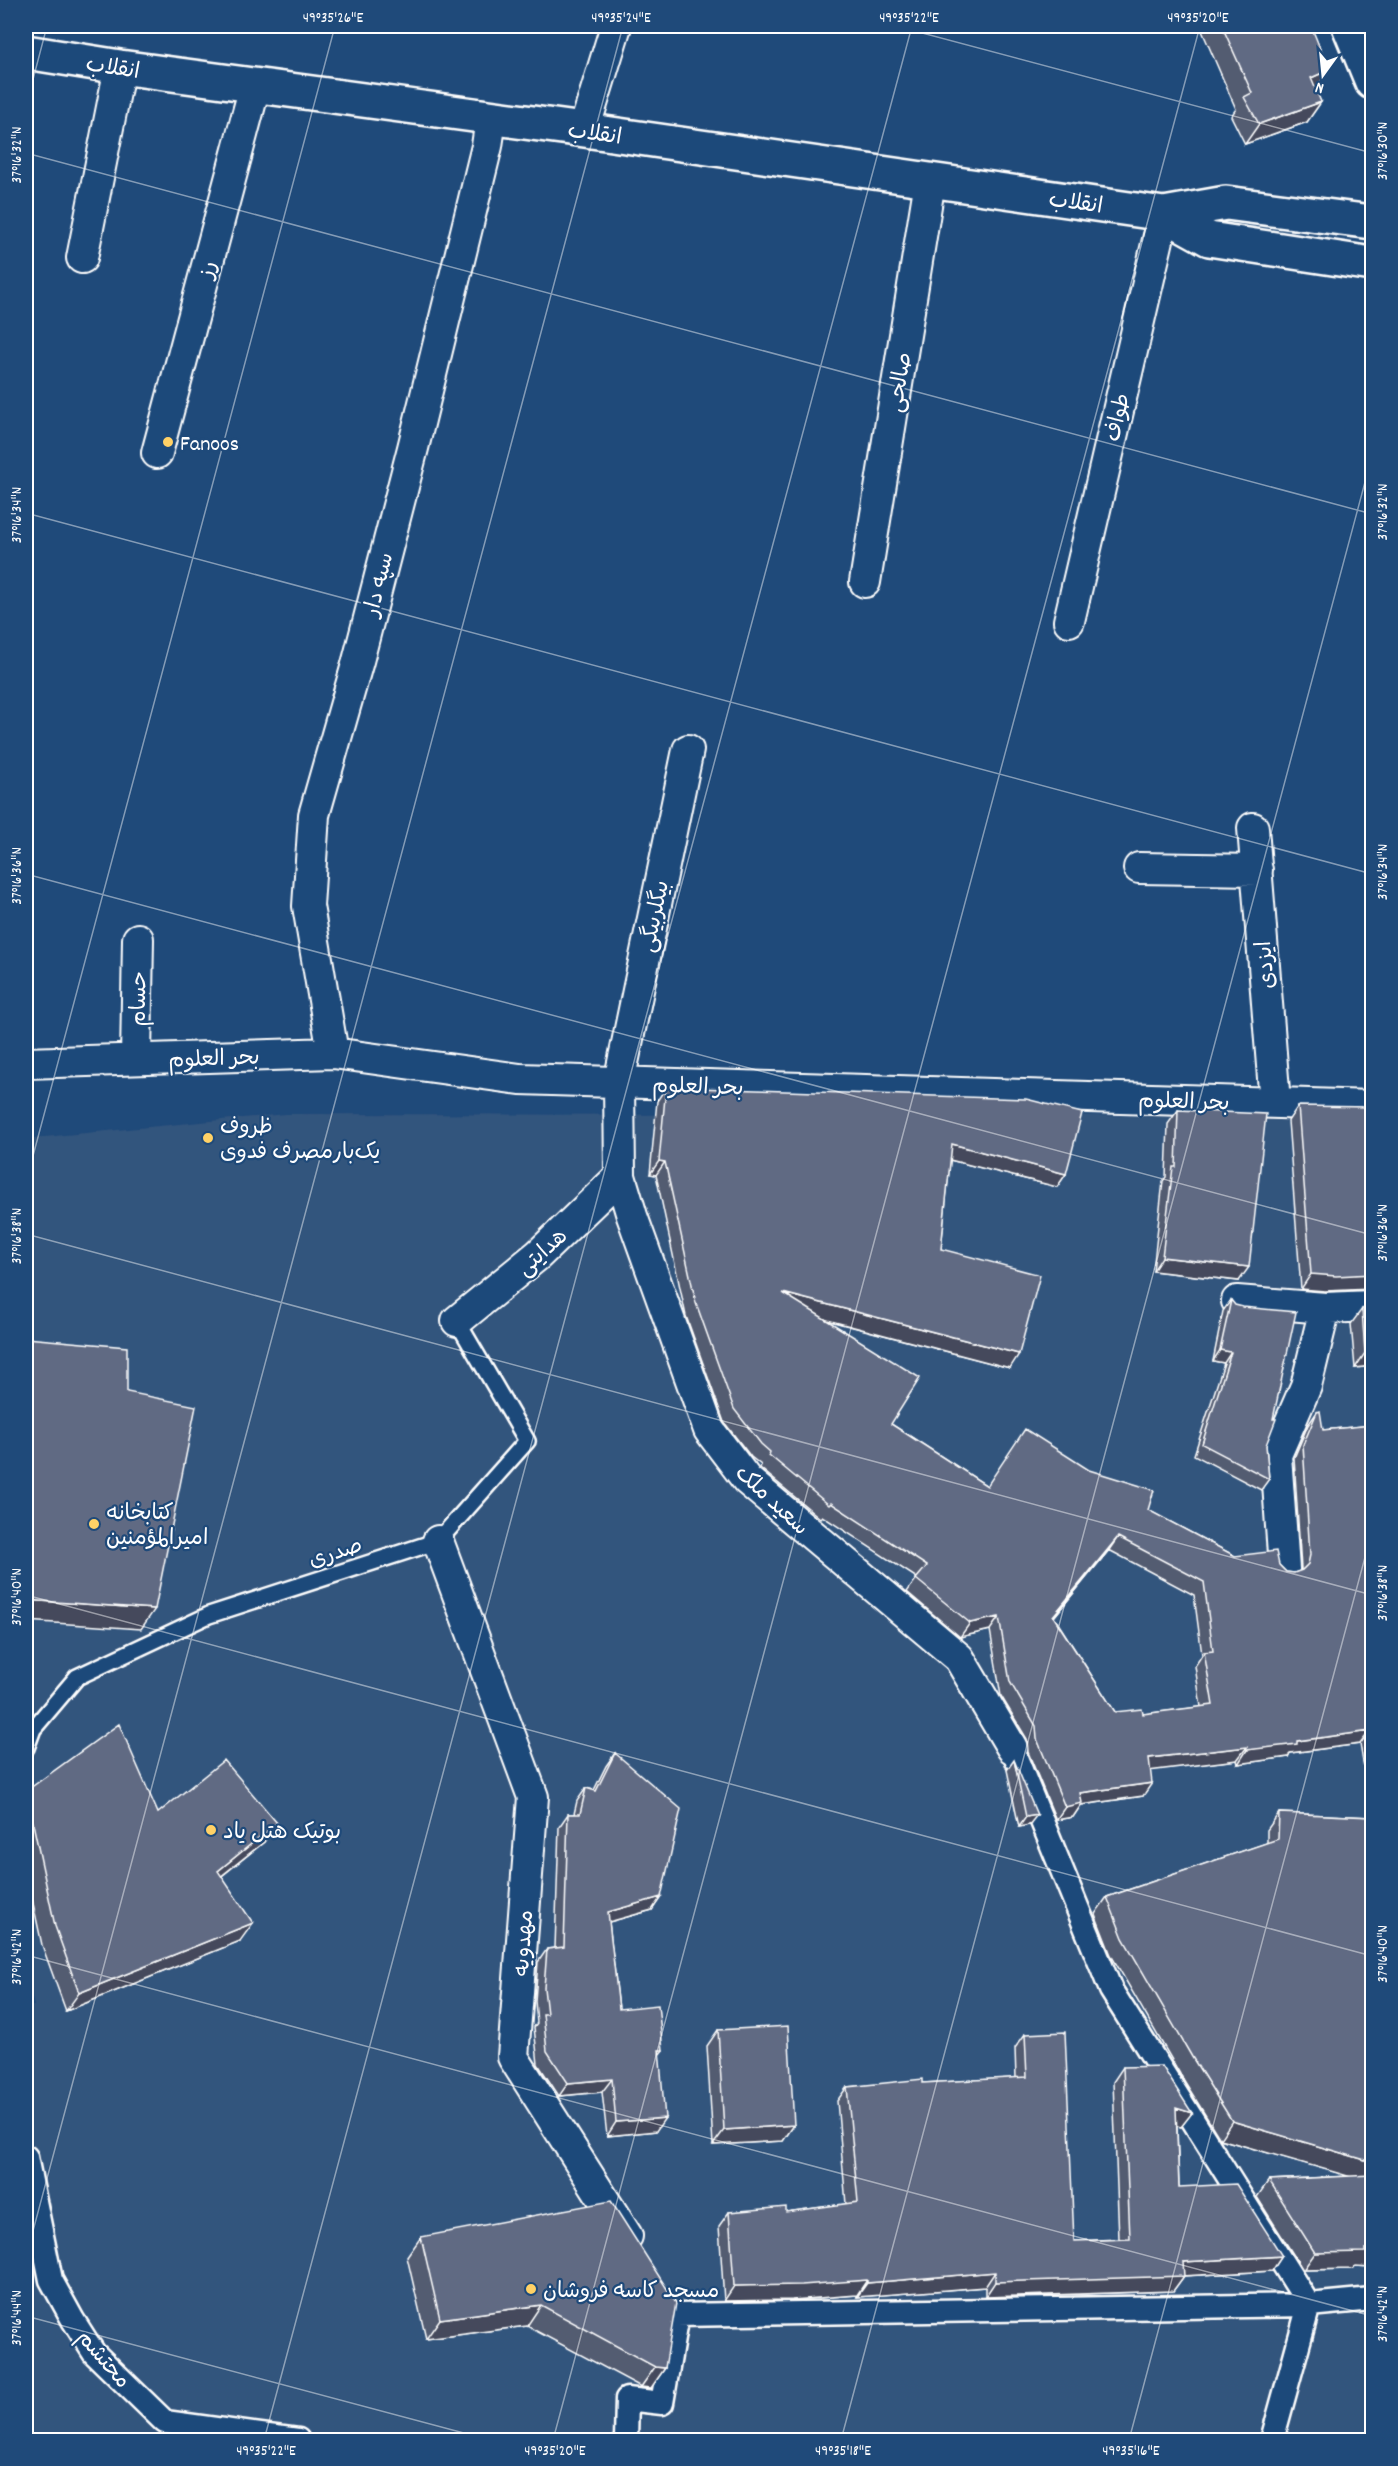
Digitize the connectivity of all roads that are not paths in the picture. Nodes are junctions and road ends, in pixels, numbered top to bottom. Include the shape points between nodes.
1 (616, 26) edge
2 (1349, 26) edge
3 (26, 52) edge
4 (120, 67) junction
5 (1372, 82) edge
6 (255, 86) junction
7 (490, 119) junction
8 (584, 130) junction
9 (930, 181) junction
10 (1164, 213) junction
11 (1372, 222) edge
12 (81, 258) dead end
13 (1372, 264) edge
14 (157, 453) dead end
15 (865, 582) dead end
16 (1069, 621) dead end
17 (688, 750) dead end
18 (1253, 828) dead end
19 (1139, 868) dead end
20 (1257, 870) junction
21 (138, 939) dead end
22 (333, 1053) junction
23 (136, 1059) junction
24 (26, 1063) edge
25 (619, 1082) junction
26 (1275, 1103) junction
27 (1372, 1106) edge
28 (620, 1176) junction
29 (1237, 1301) dead end
30 (1372, 1306) edge
31 (1325, 1308) junction
32 (457, 1321) joint
33 (438, 1541) junction
34 (1284, 1569) edge
35 (26, 1748) edge
36 (1012, 1748) joint
37 (26, 2157) edge
38 (639, 2255) edge
39 (1372, 2299) edge
40 (1309, 2305) junction
41 (164, 2431) edge
42 (298, 2440) edge
43 (626, 2440) edge
44 (1272, 2440) edge

1 - 8 street
2 - 5 main road
3 - 4 main road, انقلاب
4 - 6 main road, انقلاب
4 - 12 street
6 - 7 main road, انقلاب
6 - 14 street, رز
7 - 8 main road, انقلاب
7 - 22 street, سپه دار via 487,146 413,448 314,815 308,906
8 - 9 main road, انقلاب
9 - 10 main road, انقلاب
9 - 15 street, صالحی
10 - 11 main road, انقلاب via 1226,203
10 - 13 main road, انقلاب via 1209,239
10 - 16 street, طواف
17 - 25 street, بیگلربیگی
18 - 20 street, ایزدی
19 - 20 street
20 - 26 street, ایزدی
21 - 23 street, حسام
22 - 23 street, بحر العلوم
22 - 25 street, بحر العلوم via 520,1079
23 - 24 street, بحر العلوم
25 - 26 street, بحر العلوم
25 - 28 street, سعید ملک
26 - 27 street, بحر العلوم
28 - 32 street, هدایتی via 538,1255
28 - 36 street, سعید ملک via 709,1430 747,1480 959,1658
29 - 31 street
30 - 31 street
31 - 34 street via 1306,1386 1276,1455
32 - 33 lane via 527,1441
33 - 35 lane, صدری via 209,1615 77,1677 33,1729
33 - 38 street, مهدویه via 533,1797 513,2057
36 - 40 street via 1111,1990
37 - 41 street, محتشم via 51,2280 94,2353
39 - 40 street
40 - 43 street via 671,2305 662,2403 627,2399
40 - 44 street
41 - 42 street, محتشم

